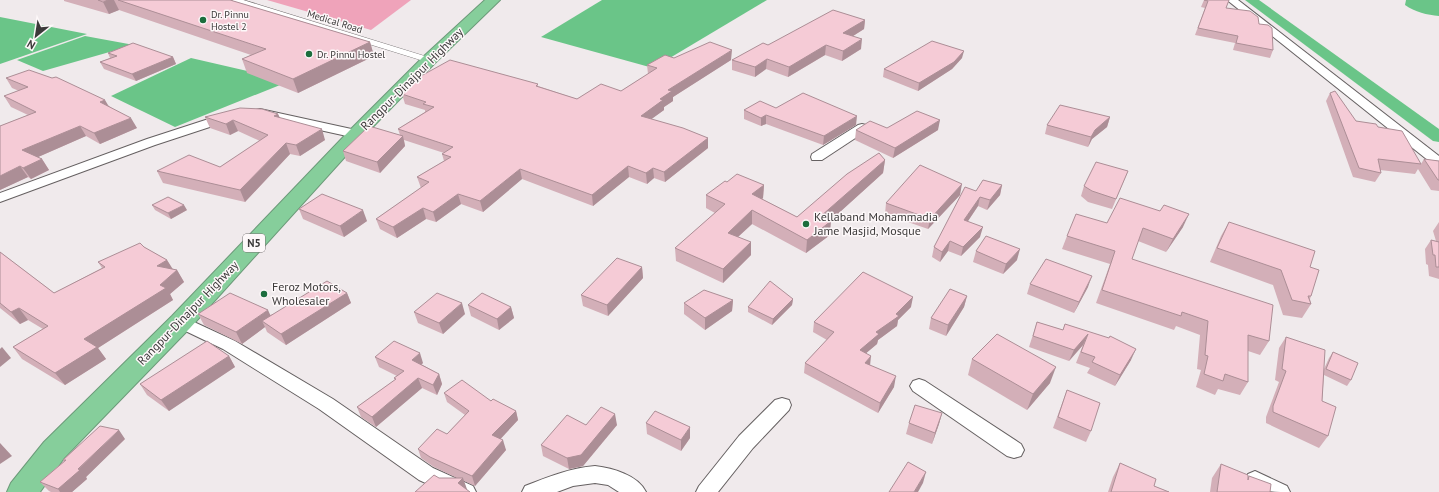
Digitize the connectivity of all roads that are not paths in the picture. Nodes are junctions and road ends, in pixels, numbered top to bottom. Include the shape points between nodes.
1 (235, 0) edge
2 (493, 0) edge
3 (1232, 0) edge
4 (429, 60) junction
5 (862, 128) edge
6 (356, 134) junction
7 (818, 157) dead end
8 (1439, 162) edge
9 (0, 198) edge
10 (181, 322) junction
11 (919, 386) dead end
12 (782, 405) dead end
13 (1014, 450) dead end
14 (1255, 480) edge
15 (22, 492) edge
16 (466, 492) edge
17 (532, 492) edge
18 (636, 492) edge
19 (706, 492) edge
20 (1280, 492) edge

1 - 4 lane, Medical Road
2 - 4 highway, Rangpur-Dinajpur Highway / N5
3 - 8 street
4 - 6 highway, Rangpur-Dinajpur Highway / N5
5 - 7 street
6 - 9 street via 267,114 242,114 151,142
6 - 10 highway, Rangpur-Dinajpur Highway / N5
10 - 15 highway, Rangpur-Dinajpur Highway / N5 via 54,450
10 - 16 street via 229,345 326,404 426,474
11 - 13 street
12 - 19 street via 746,442
14 - 20 street
17 - 18 street via 587,474 615,479

